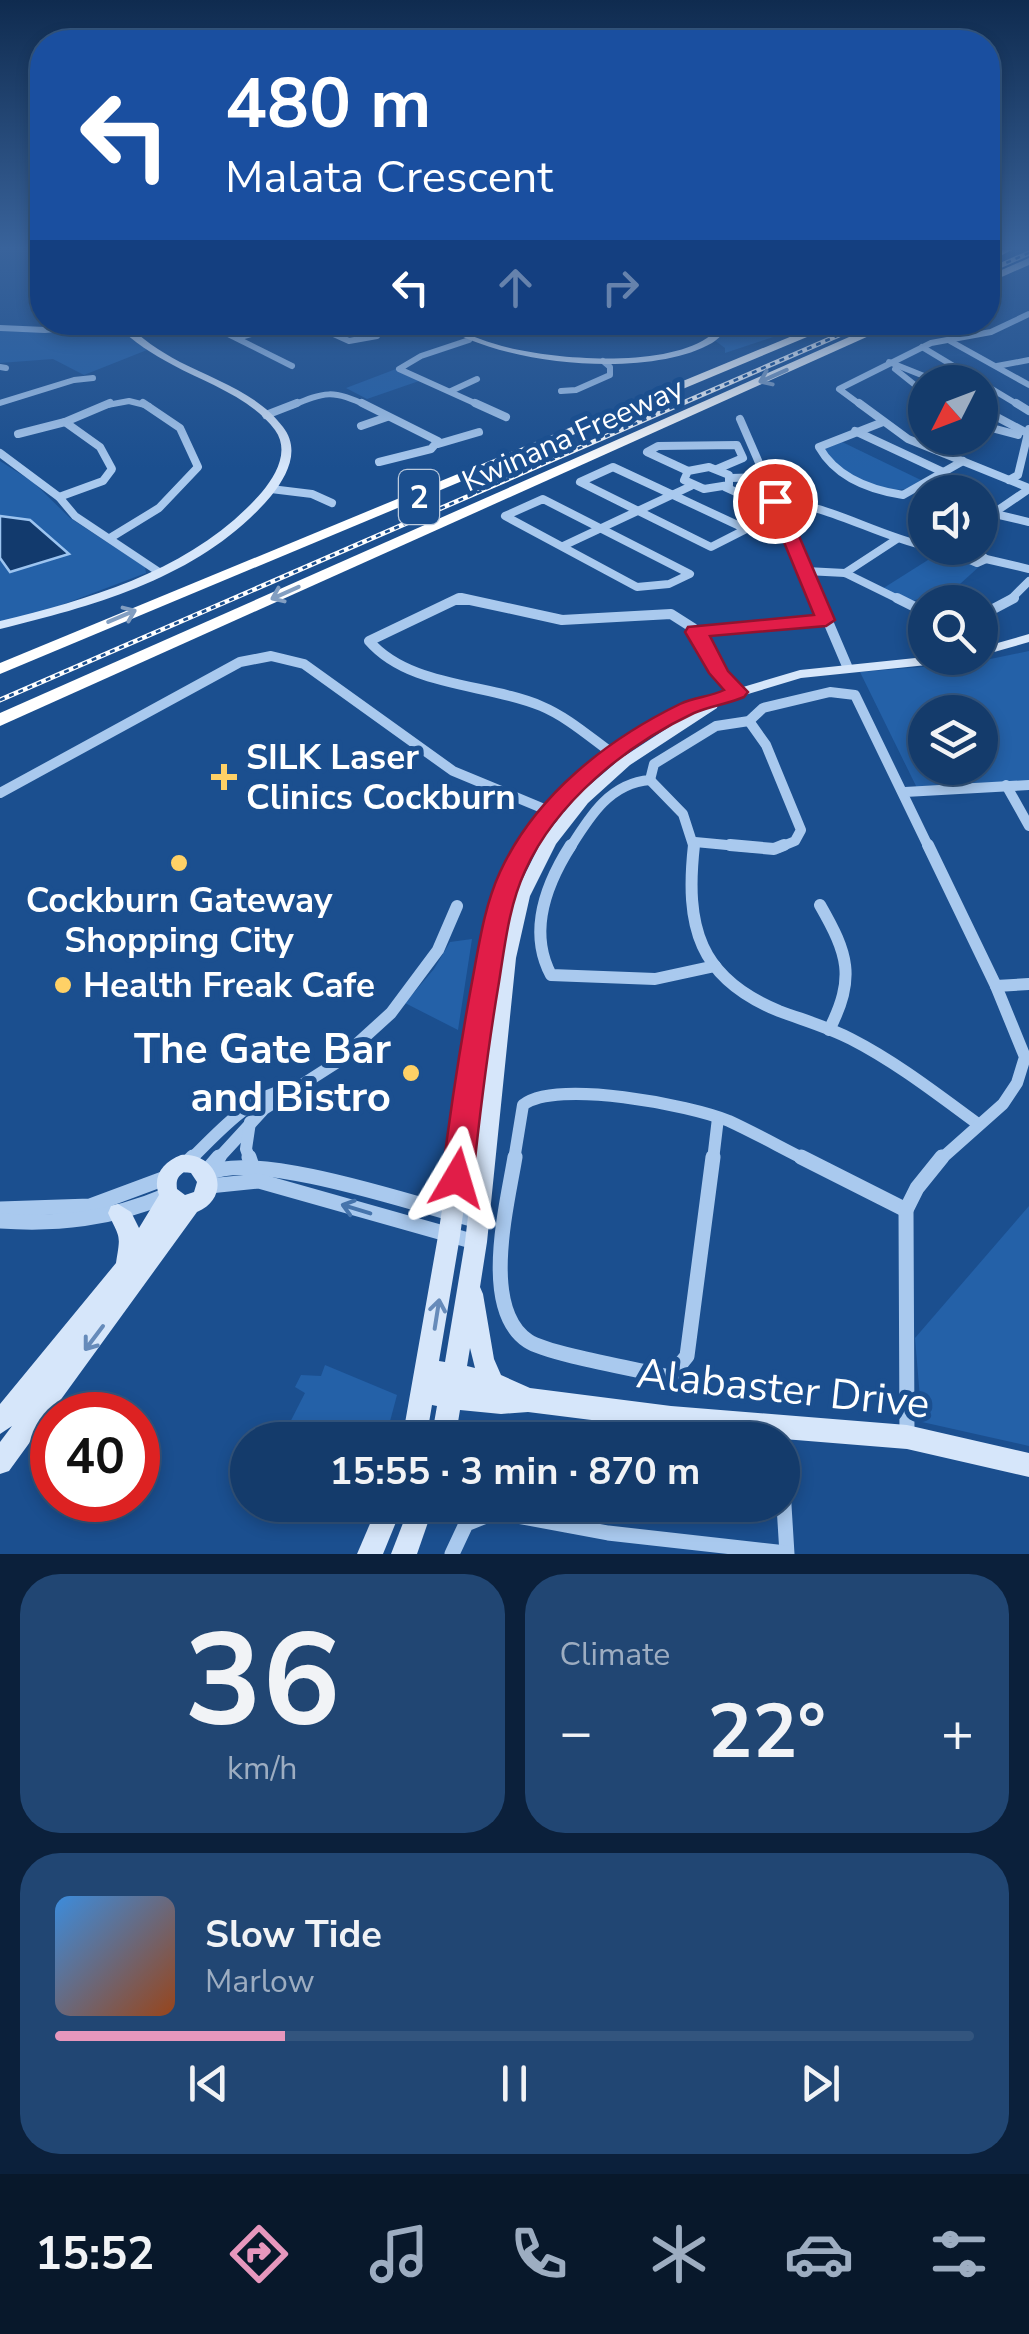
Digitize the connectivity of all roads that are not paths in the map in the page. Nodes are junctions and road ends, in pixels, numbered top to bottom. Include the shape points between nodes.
1 (0, 328) edge
2 (30, 329) edge
3 (132, 335) edge
4 (231, 335) edge
5 (248, 335) edge
6 (332, 335) edge
7 (460, 335) edge
8 (718, 335) edge
9 (806, 335) edge
10 (865, 335) edge
11 (976, 335) edge
12 (377, 336) dead end
13 (237, 338) junction
14 (468, 340) junction
15 (950, 340) junction
16 (922, 348) junction
17 (602, 360) junction
18 (1029, 360) edge
19 (886, 364) junction
20 (994, 365) edge
21 (292, 366) dead end
22 (998, 366) edge
23 (998, 367) edge
24 (908, 369) edge
25 (908, 371) edge
26 (901, 373) junction
27 (92, 378) dead end
28 (477, 379) dead end
29 (908, 379) edge
30 (1029, 385) edge
31 (451, 391) junction
32 (561, 391) dead end
33 (0, 404) edge
34 (1029, 412) edge
35 (266, 415) junction
36 (387, 417) junction
37 (506, 417) dead end
38 (998, 418) edge
39 (740, 419) dead end
40 (65, 422) junction
41 (884, 422) junction
42 (361, 426) dead end
43 (998, 428) edge
44 (855, 431) junction
45 (479, 432) dead end
46 (18, 434) dead end
47 (1028, 434) edge
48 (438, 444) junction
49 (0, 454) edge
50 (963, 461) junction
51 (379, 462) dead end
52 (717, 469) junction
53 (688, 471) junction
54 (943, 472) junction
55 (765, 477) junction
56 (731, 478) junction
57 (1009, 480) junction
58 (690, 486) junction
59 (725, 487) junction
60 (271, 488) junction
61 (1029, 488) edge
62 (671, 494) junction
63 (59, 497) junction
64 (775, 501) junction
65 (332, 503) dead end
66 (636, 511) junction
67 (998, 512) edge
68 (998, 515) edge
69 (1029, 522) edge
70 (602, 528) junction
71 (746, 529) junction
72 (110, 538) junction
73 (897, 539) junction
74 (908, 542) edge
75 (563, 546) junction
76 (998, 562) edge
77 (1029, 569) edge
78 (806, 570) junction
79 (159, 572) junction
80 (844, 573) junction
81 (1029, 580) edge
82 (908, 604) edge
83 (998, 606) edge
84 (826, 620) junction
85 (0, 625) edge
86 (695, 632) junction
87 (1029, 638) edge
88 (998, 647) edge
89 (908, 662) edge
90 (0, 665) edge
91 (848, 666) junction
92 (117, 669) junction
93 (737, 692) junction
94 (0, 720) edge
95 (748, 721) junction
96 (0, 730) edge
97 (622, 756) junction
98 (650, 780) junction
99 (1006, 785) junction
100 (1029, 785) edge
101 (905, 792) junction
102 (0, 793) edge
103 (558, 815) junction
104 (1029, 826) edge
105 (695, 842) junction
106 (820, 905) dead end
107 (457, 906) dead end
108 (715, 966) junction
109 (1029, 984) edge
110 (996, 986) junction
111 (829, 1030) junction
112 (470, 1070) junction
113 (494, 1073) junction
114 (298, 1086) junction
115 (718, 1118) junction
116 (250, 1121) junction
117 (978, 1124) junction
118 (252, 1166) junction
119 (188, 1184) junction
120 (0, 1209) edge
121 (906, 1210) junction
122 (118, 1213) junction
123 (0, 1222) edge
124 (451, 1225) junction
125 (477, 1231) junction
126 (127, 1267) junction
127 (469, 1286) junction
128 (426, 1381) junction
129 (493, 1383) junction
130 (454, 1387) junction
131 (528, 1400) junction
132 (0, 1422) edge
133 (418, 1422) edge
134 (447, 1422) edge
135 (700, 1422) edge
136 (800, 1434) edge
137 (907, 1437) junction
138 (0, 1462) edge
139 (1029, 1465) edge
140 (384, 1522) edge
141 (416, 1522) edge
142 (785, 1522) edge
143 (787, 1553) edge
144 (370, 1554) edge
145 (404, 1554) edge
146 (452, 1554) edge

1 - 2 street
3 - 35 street
4 - 13 street
5 - 13 street
6 - 12 street via 361,343
7 - 14 street
8 - 17 street via 676,352
90 -> 9 highway, Kwinana Freeway / 2
10 -> 92 highway, Kwinana Freeway / 2
11 - 15 street
13 - 21 street
14 - 17 street via 527,356
14 - 31 street via 399,368
15 - 16 street
15 - 20 street
16 - 19 street
16 - 34 street
17 - 32 street via 610,374
18 - 22 street
19 - 24 street
19 - 26 street
19 - 41 street via 839,389
23 - 30 street
25 - 26 street
26 - 29 street
27 - 33 street
28 - 31 street
31 - 37 street
35 - 36 street via 335,391
35 - 60 street via 287,449
36 - 42 street
36 - 48 street
38 - 47 street
39 - 55 street
40 - 46 street
40 - 63 street via 103,448 112,469 103,481
40 - 72 street via 131,401 187,432 196,448 198,466 182,488 148,519
41 - 44 street
41 - 50 street via 908,440
43 - 47 street
44 - 54 street
44 - 54 street via 819,447 834,469 902,495
45 - 48 street
47 - 57 street via 1018,474
48 - 51 street
49 - 63 street
50 - 54 street
50 - 57 street
52 - 53 street
52 - 53 street via 743,458 738,445 658,446 647,452
52 - 56 street
53 - 58 street via 684,480
55 - 56 street
55 - 64 street
56 - 59 street
57 - 61 street
58 - 59 street
58 - 62 street
59 - 71 street via 760,503 766,519
60 - 65 street
60 - 79 street via 222,540
61 - 67 street
62 - 66 street
62 - 66 street via 613,468 580,482
62 - 71 street
63 - 72 street
64 - 73 street via 810,503
64 - 78 street
66 - 70 street
66 - 71 street via 712,547
68 - 69 street
70 - 75 street
70 - 75 street via 543,499 506,516
70 - 75 street via 690,574 638,587
72 - 79 street
73 - 74 street
73 - 80 street
76 - 77 street
78 - 80 street
78 - 84 street
79 - 85 street
80 - 82 street
81 - 83 street
84 - 86 street
84 - 91 street
86 - 93 street
86 - 97 street via 672,614 562,620 460,598 370,641 408,668 534,704
87 - 88 street
89 - 91 street
91 - 93 street
92 - 94 highway, Kwinana Freeway / 2
92 - 96 highway
93 - 97 street
95 - 98 street via 702,734 654,764
95 - 101 street via 783,702 830,692 855,695
95 - 105 street via 763,740 801,830 795,841 774,849
97 - 103 street
98 - 105 street via 682,811
98 - 108 street via 614,791 587,822 545,899 539,960 550,975 665,981
99 - 100 street
99 - 101 street
99 - 104 street
101 - 110 street
102 - 103 street via 240,662 279,656 304,664 453,771
103 - 112 street via 513,870 498,910
103 - 113 street via 519,908
105 - 108 street via 688,917
106 - 111 street via 851,973
107 - 114 street via 427,969 348,1054
108 - 111 street via 747,994
109 - 110 street
110 - 117 street via 1025,1057 1016,1086
111 - 117 street
112 - 113 street
112 - 124 street
113 - 125 street
114 - 116 street
114 - 119 street via 250,1104
115 - 115 street via 669,1104 571,1094 533,1097 523,1105 500,1279 503,1309 516,1332 531,1344 670,1377 687,1356
115 - 121 street
116 - 118 street via 246,1149
116 - 119 street
117 - 121 street via 916,1185
118 - 119 street via 224,1166
118 - 124 street
119 - 120 street via 90,1206
119 - 122 street
124 -> 119 street via 259,1181
119 - 126 street
119 -> 138 street
121 - 137 street
122 - 123 street
122 - 126 street via 132,1234
124 - 125 street
124 - 125 street
128 -> 124 street
125 - 127 street
126 - 132 street
127 - 129 street
127 - 130 street
128 - 130 street, Alabaster Drive
128 - 133 street
129 - 130 street, Alabaster Drive
129 - 131 street, Alabaster Drive
130 - 131 street, Alabaster Drive via 462,1402
130 - 134 street
131 - 135 street, Alabaster Drive
136 - 137 street, Alabaster Drive
137 - 139 street, Alabaster Drive
140 - 144 street
141 - 145 street
142 - 143 street
143 - 146 street via 608,1533 496,1512 466,1524

